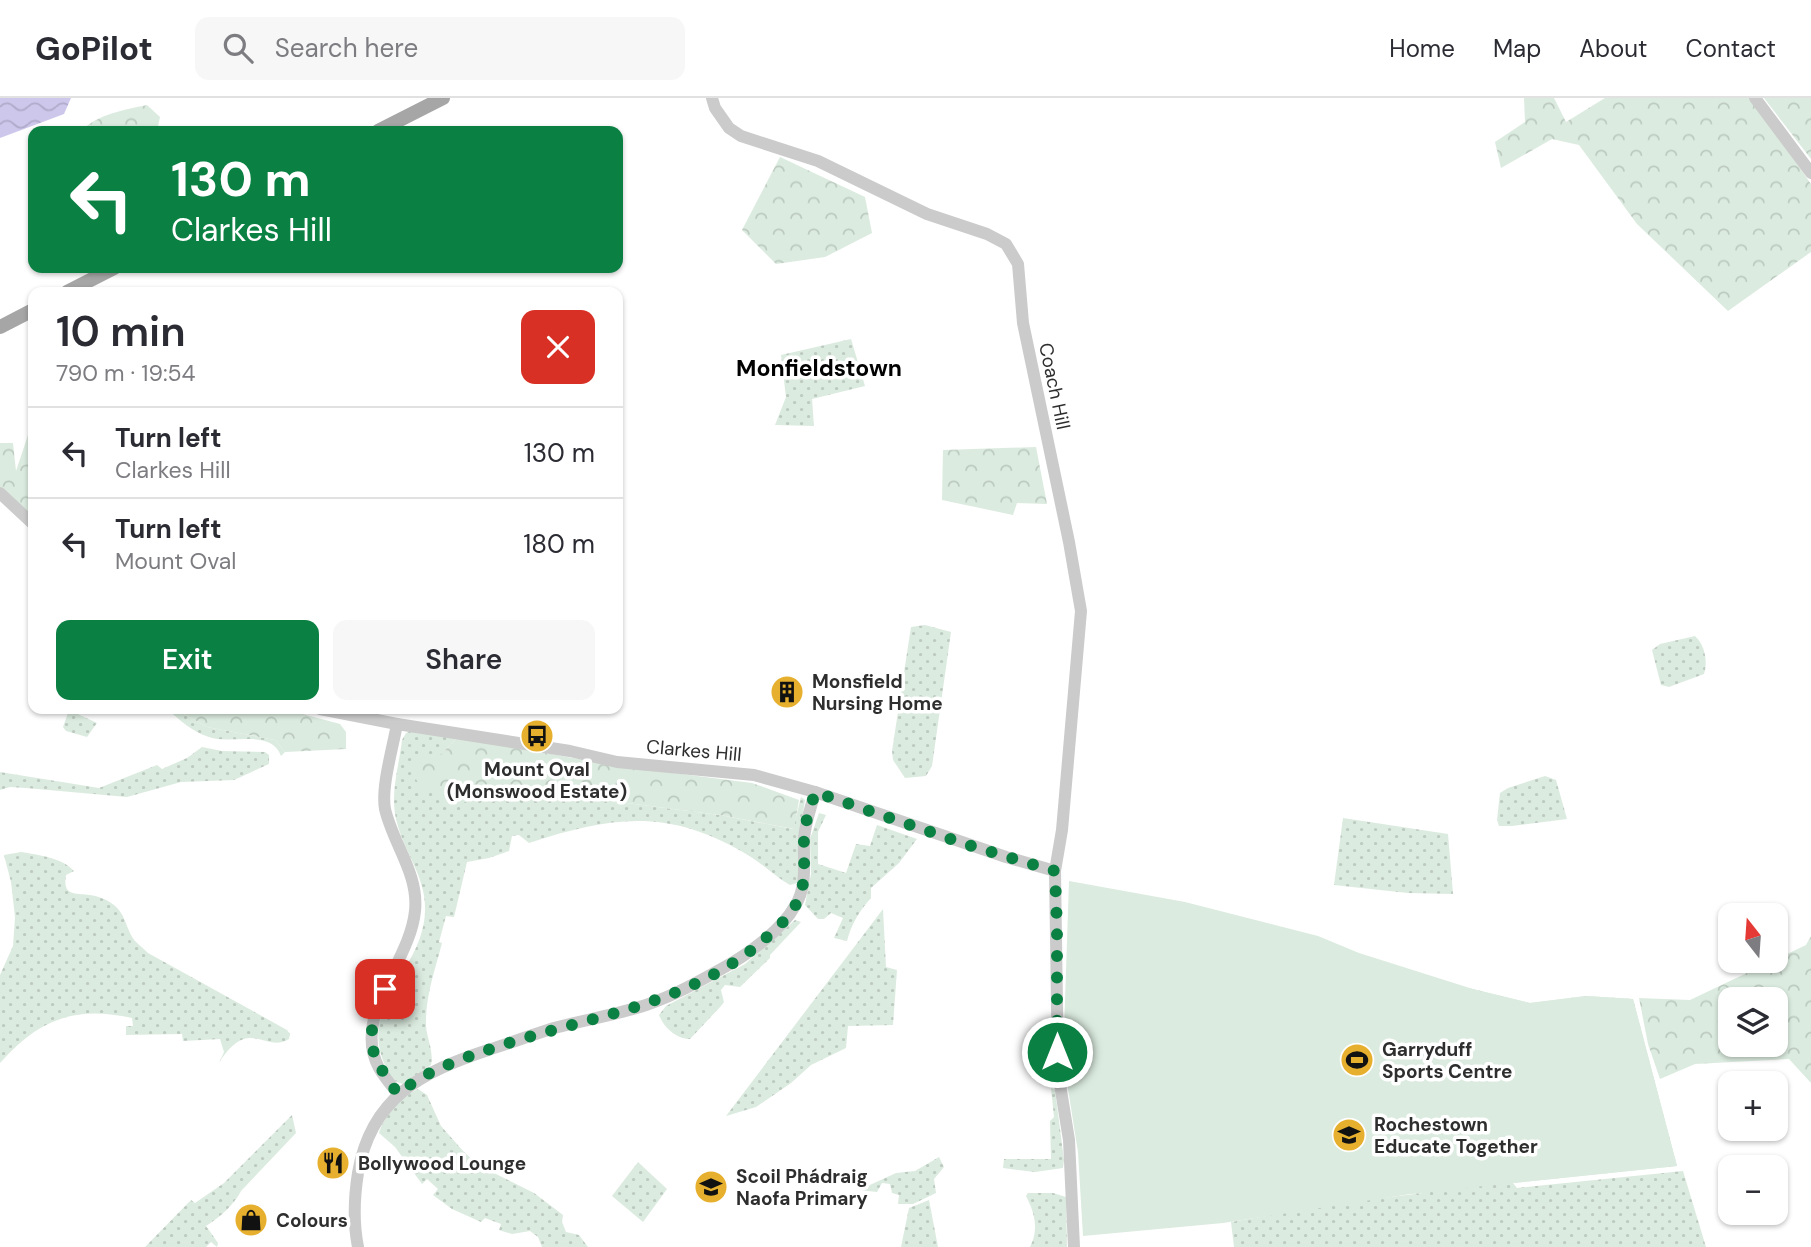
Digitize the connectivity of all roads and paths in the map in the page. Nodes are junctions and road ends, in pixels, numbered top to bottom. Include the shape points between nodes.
1 (443, 98) edge
2 (712, 98) edge
3 (1755, 98) edge
4 (388, 126) edge
5 (1811, 173) edge
6 (104, 273) edge
7 (77, 287) edge
8 (28, 313) edge
9 (0, 327) edge
10 (0, 493) edge
11 (28, 519) edge
12 (346, 714) edge
13 (397, 724) junction
14 (815, 792) junction
15 (1055, 871) junction
16 (398, 1094) junction
17 (358, 1247) edge
18 (1074, 1247) edge

1 - 4 main road
2 - 15 street, Coach Hill via 729,128 741,136 818,161 927,214 988,234 1014,254 1021,280 1023,323 1081,611
3 - 5 street
6 - 7 main road
8 - 9 main road
10 - 11 street
12 - 13 street, Clarkes Hill
13 - 14 street, Clarkes Hill via 617,762 754,775
13 - 16 street via 384,806 411,873 415,911 410,940 378,1006 371,1035 379,1068
14 - 15 street, Clarkes Hill
14 - 16 street via 805,828 804,883 794,909 768,937 737,960 644,1006 453,1061
15 - 18 street, Coach Hill via 1057,1062 1069,1140
16 - 17 street via 381,1113 361,1156 354,1228

